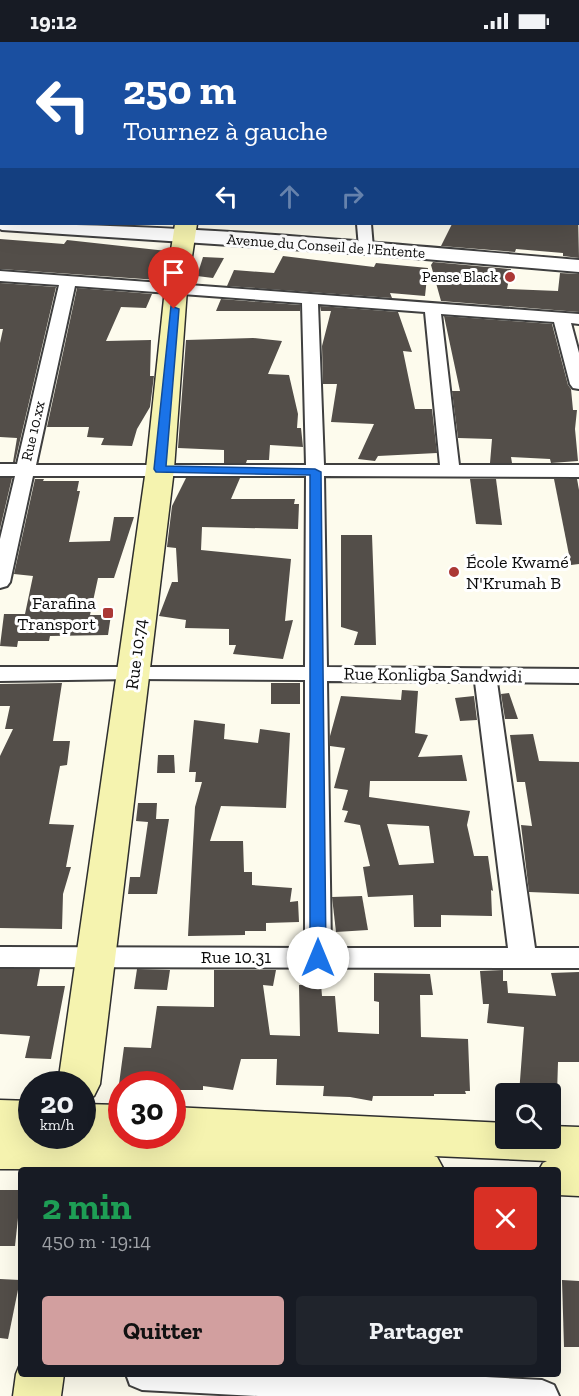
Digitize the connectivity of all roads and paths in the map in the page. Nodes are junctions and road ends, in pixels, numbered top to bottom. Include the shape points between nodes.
1 (62, 225) edge
2 (364, 225) edge
3 (185, 229) edge
4 (366, 248) junction
5 (579, 266) edge
6 (0, 276) edge
7 (68, 281) junction
8 (176, 289) junction
9 (310, 300) junction
10 (434, 309) junction
11 (561, 317) junction
12 (579, 319) edge
13 (579, 384) edge
14 (160, 469) junction
15 (0, 470) edge
16 (24, 470) junction
17 (450, 471) junction
18 (579, 471) edge
19 (315, 472) junction
20 (0, 582) edge
21 (134, 672) junction
22 (316, 673) junction
23 (0, 674) edge
24 (579, 676) edge
25 (485, 677) junction
26 (96, 956) junction
27 (0, 957) edge
28 (318, 958) junction
29 (579, 958) edge
30 (524, 959) junction
31 (81, 1071) edge
32 (0, 1117) edge
33 (18, 1118) edge
34 (186, 1126) edge
35 (579, 1145) edge
36 (96, 1147) edge
37 (24, 1149) edge
38 (0, 1151) edge
39 (380, 1167) edge
40 (561, 1176) edge
41 (579, 1177) edge
42 (40, 1377) edge
43 (197, 1377) edge
44 (38, 1396) edge
45 (542, 1396) edge

1 - 3 street, Avenue du Conseil de l'Entente
2 - 4 street
3 - 4 street, Avenue du Conseil de l'Entente
3 - 8 main road, Rue 10.74
4 - 5 street, Avenue du Conseil de l'Entente
6 - 7 street
7 - 8 street
7 - 16 street, Rue 10.xx
8 - 9 street
8 - 14 main road, Rue 10.74
9 - 10 street
9 - 19 street
10 - 11 street
10 - 17 street
11 - 12 street
11 - 13 street
14 - 16 street
14 - 19 street
14 - 21 main road, Rue 10.74
15 - 16 street
16 - 20 street, Rue 10.xx
17 - 18 street
17 - 19 street
19 - 22 street
21 - 22 street, Rue Konligba Sandwidi
21 - 23 street, Rue Konligba Sandwidi
21 - 26 main road, Rue 10.74
22 - 25 street, Rue Konligba Sandwidi
22 - 28 street
24 - 25 street, Rue Konligba Sandwidi
25 - 30 street
26 - 27 street, Rue 10.31
26 - 28 street, Rue 10.31
26 - 31 main road, Rue 10.74
28 - 30 street, Rue 10.31
29 - 30 street, Rue 10.31
32 - 33 main road
34 - 35 main road
36 - 39 main road
37 - 38 main road
40 - 41 main road
42 - 44 main road
43 - 45 street

